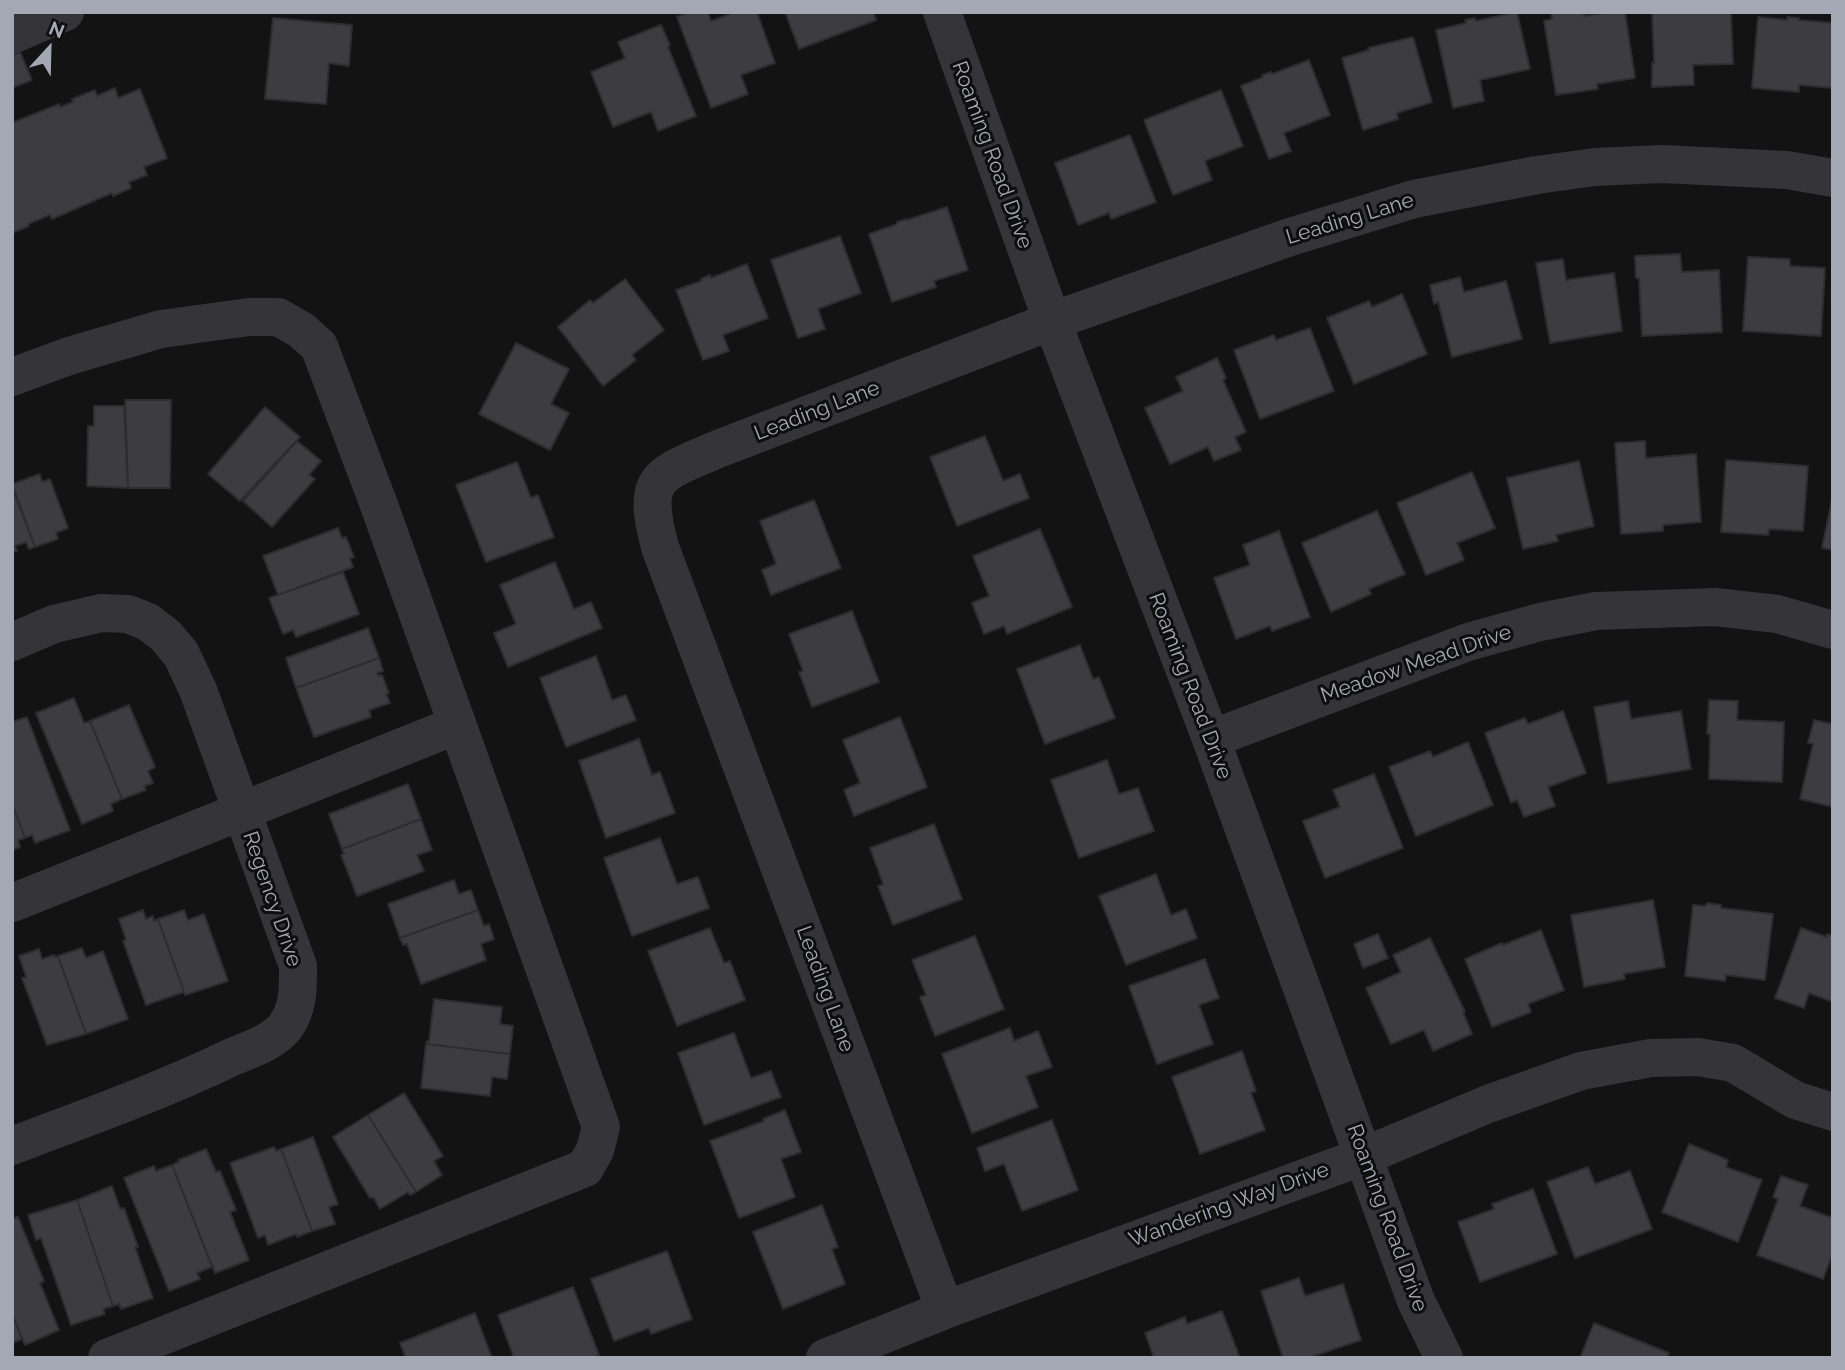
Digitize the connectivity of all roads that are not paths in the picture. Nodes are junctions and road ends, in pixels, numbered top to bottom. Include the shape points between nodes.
1 (65, 12) edge
2 (942, 12) edge
3 (12, 35) edge
4 (1833, 178) edge
5 (1052, 321) junction
6 (12, 377) edge
7 (1833, 630) edge
8 (12, 642) edge
9 (457, 725) junction
10 (1211, 739) junction
11 (241, 810) junction
12 (12, 903) edge
13 (1833, 1112) edge
14 (12, 1146) edge
15 (1364, 1156) junction
16 (945, 1310) junction
17 (107, 1358) edge
18 (825, 1358) edge
19 (1444, 1358) edge

1 - 3 street
2 - 5 street, Roaming Road Drive
4 - 5 street, Leading Lane via 1787,170 1662,164 1537,175 1414,199 1290,237
5 - 10 street, Roaming Road Drive
5 - 16 street, Leading Lane via 676,467 659,480 651,502 660,547
6 - 9 street via 161,329 278,317 301,330 319,346
7 - 10 street, Meadow Mead Drive via 1777,614 1715,607 1596,611 1468,642
8 - 11 street, Regency Drive via 54,624 101,613 128,614 148,622 181,654
9 - 11 street
9 - 17 street via 601,1127 595,1150 585,1168
10 - 15 street, Roaming Road Drive
11 - 12 street
11 - 14 street, Regency Drive via 298,966 298,998 284,1028 180,1082
13 - 15 street, Wandering Way Drive via 1795,1100 1733,1063 1698,1057 1651,1058 1581,1071
15 - 16 street, Wandering Way Drive
15 - 19 street, Roaming Road Drive via 1416,1301
16 - 18 street, Wandering Way Drive

